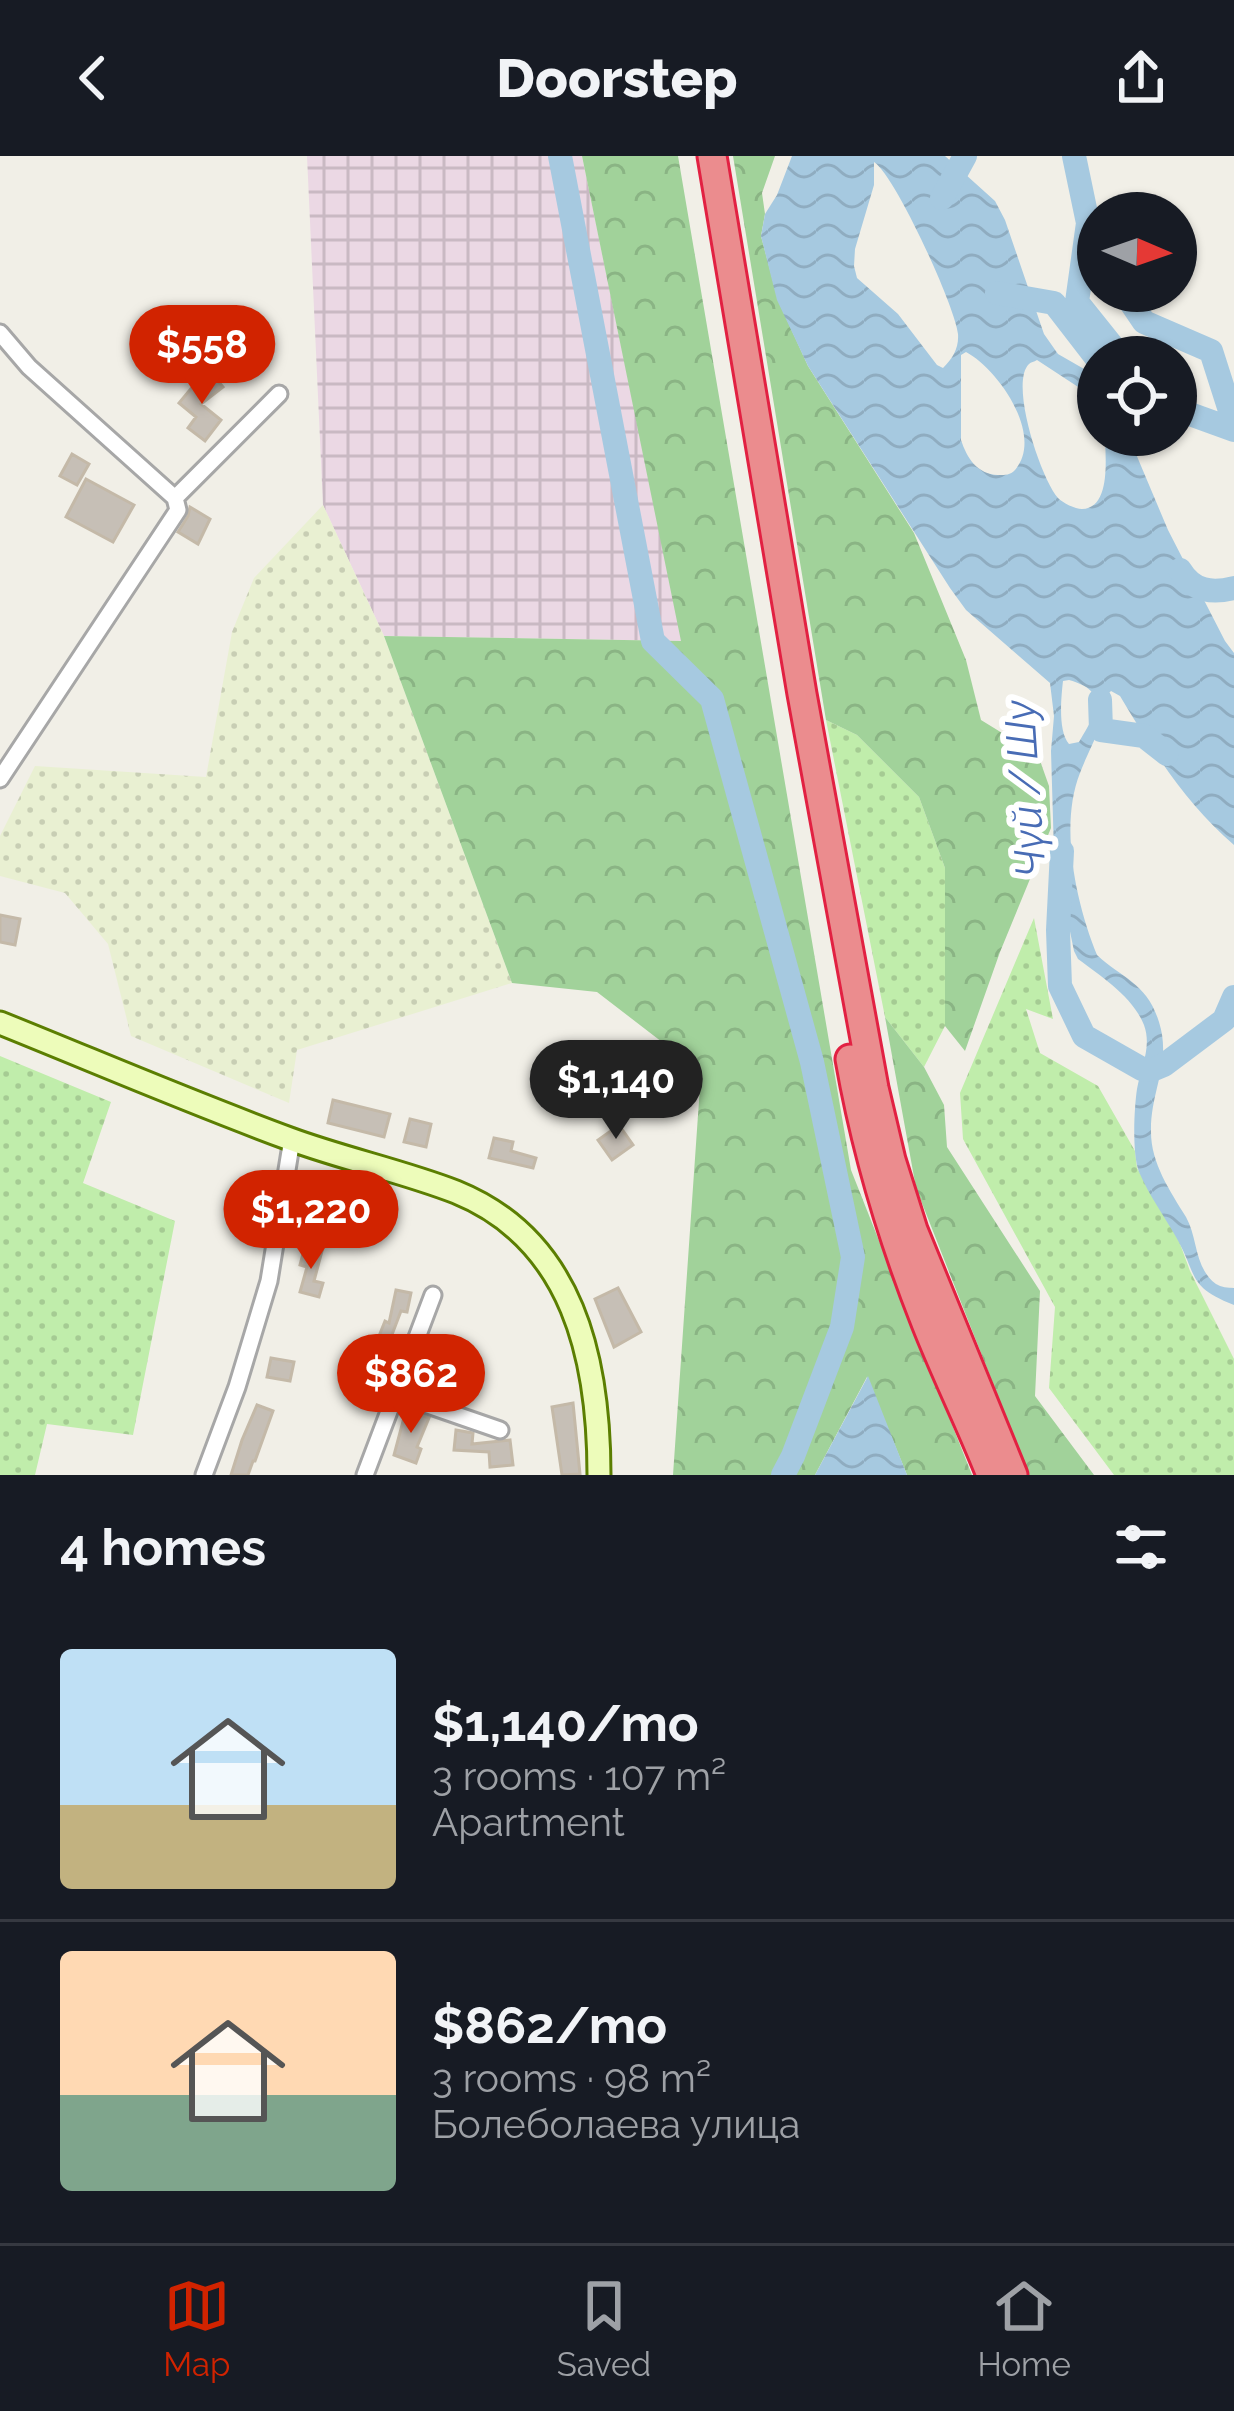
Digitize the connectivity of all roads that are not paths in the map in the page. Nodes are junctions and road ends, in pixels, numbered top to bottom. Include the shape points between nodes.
1 (693, 156) edge
2 (712, 156) edge
3 (0, 333) edge
4 (279, 394) dead end
5 (175, 498) junction
6 (0, 778) edge
7 (0, 1023) edge
8 (292, 1139) junction
9 (433, 1295) dead end
10 (396, 1394) junction
11 (500, 1430) dead end
12 (204, 1475) edge
13 (365, 1475) edge
14 (599, 1475) edge
15 (992, 1475) edge
16 (1013, 1475) edge

1 - 15 highway via 872,1166 926,1325
2 - 16 highway via 874,1088 913,1230
3 - 5 street
4 - 5 street
5 - 6 street via 178,510
7 - 8 street
8 - 12 street via 269,1281
8 - 14 street via 459,1193 515,1226 555,1273 582,1328
9 - 10 street
10 - 11 street
10 - 13 street

